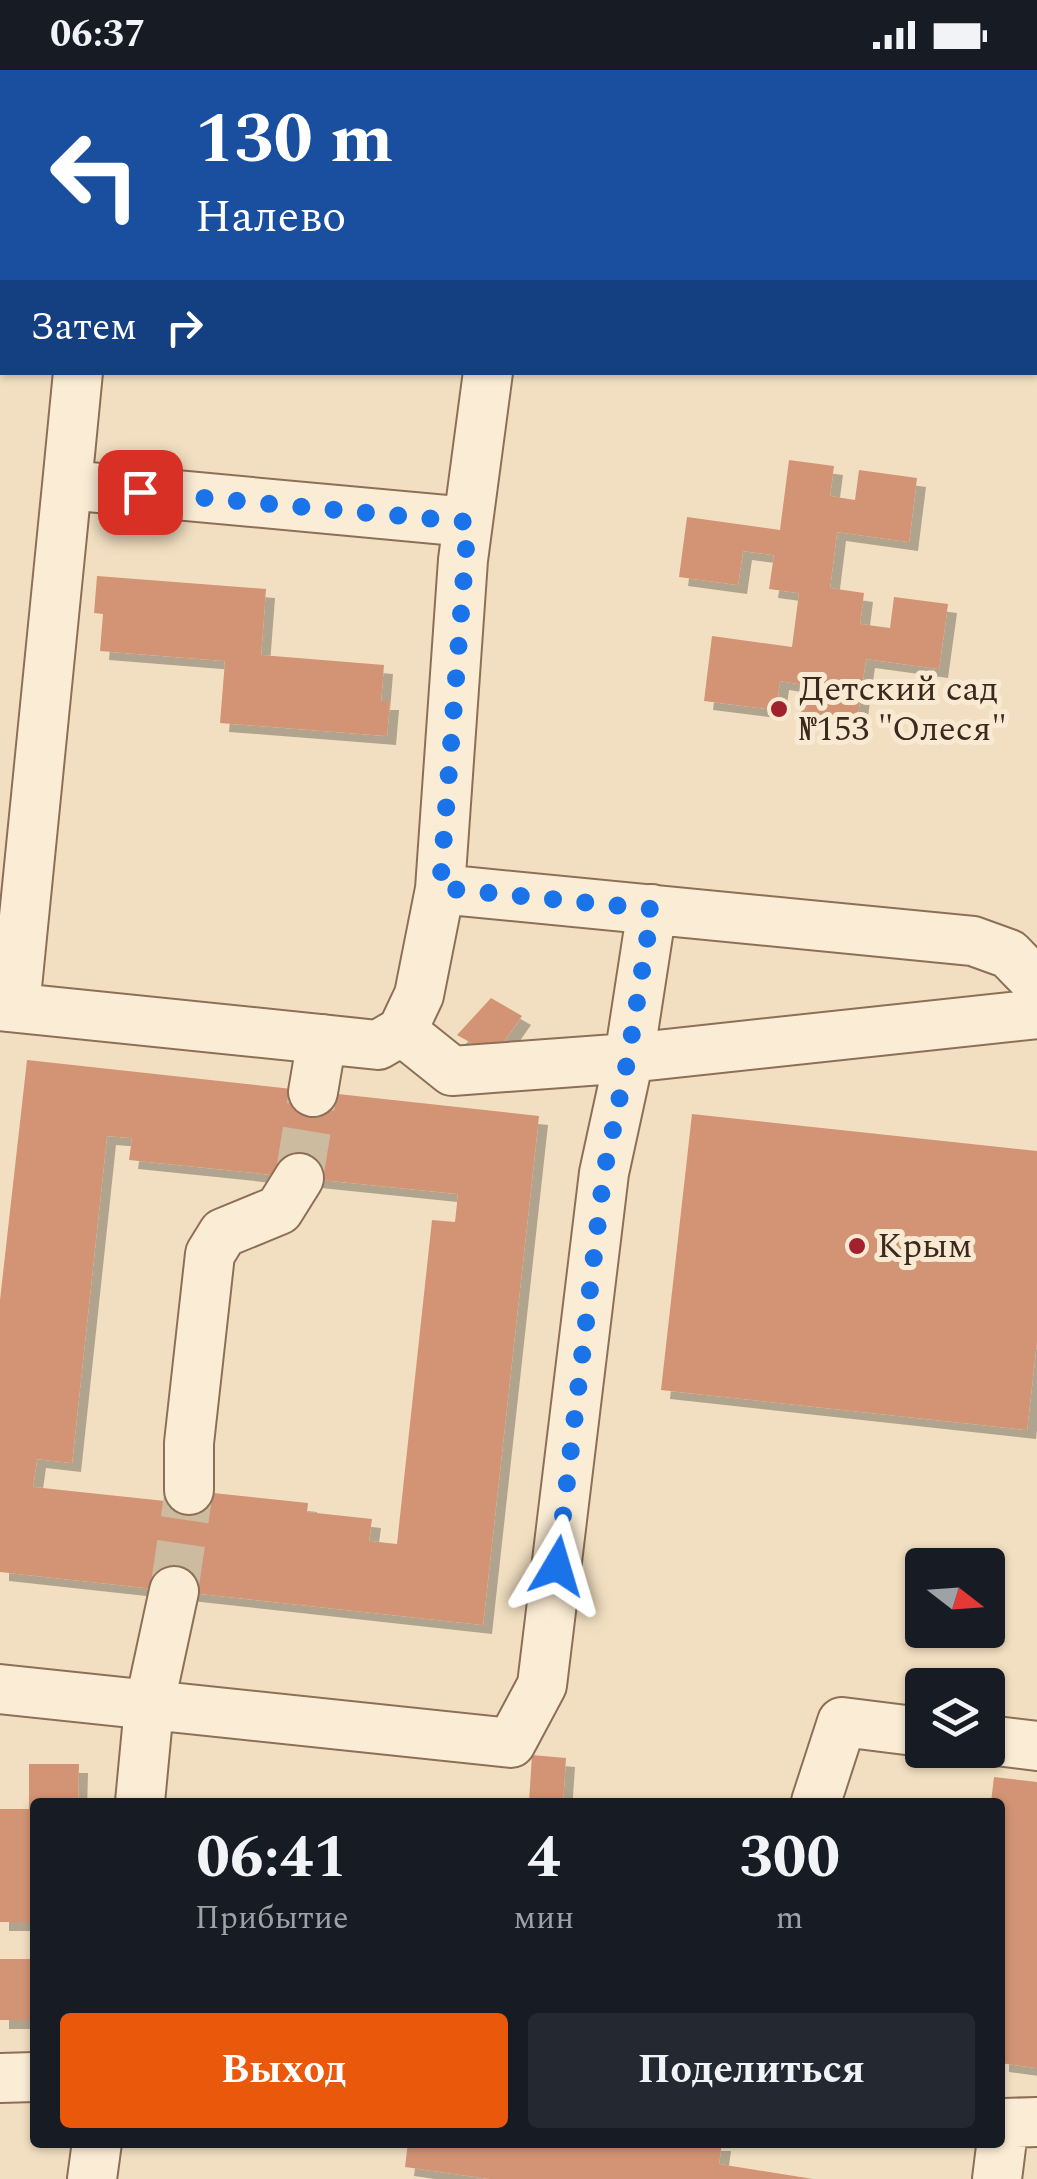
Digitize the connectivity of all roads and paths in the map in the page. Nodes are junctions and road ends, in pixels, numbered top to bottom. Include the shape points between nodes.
1 (78, 375) edge
2 (488, 375) edge
3 (68, 485) junction
4 (468, 522) junction
5 (440, 888) junction
6 (652, 909) junction
7 (1037, 984) edge
8 (8, 1007) edge
9 (1037, 1014) edge
10 (402, 1031) junction
11 (322, 1039) junction
12 (628, 1058) junction
13 (314, 1092) tunnel mouth
14 (299, 1178) tunnel mouth
15 (189, 1490) tunnel mouth
16 (174, 1591) tunnel mouth
17 (0, 1688) edge
18 (150, 1706) junction
19 (905, 1730) edge
20 (1005, 1742) edge
21 (1037, 1746) edge
22 (140, 1798) edge
23 (817, 1798) edge
24 (30, 2077) edge
25 (0, 2078) edge
26 (1037, 2122) edge
27 (1005, 2123) edge
28 (96, 2148) edge
29 (1001, 2148) edge
30 (92, 2179) edge
31 (997, 2179) edge

1 - 3 lane
2 - 4 lane
3 - 4 lane
3 - 8 lane
4 - 5 lane
5 - 6 lane
5 - 10 lane via 419,995
6 - 7 lane via 973,941 1009,954
6 - 12 lane
8 - 11 lane
9 - 12 lane
10 - 11 lane via 378,1045
10 - 12 lane via 452,1072
11 - 13 lane
12 - 18 lane via 604,1172 542,1685 512,1743
14 - 15 lane via 279,1210 223,1234 210,1254
16 - 18 lane
17 - 18 lane
18 - 22 lane
19 - 23 lane via 842,1722
20 - 21 lane
24 - 25 lane
26 - 27 lane
28 - 30 lane
29 - 31 lane

